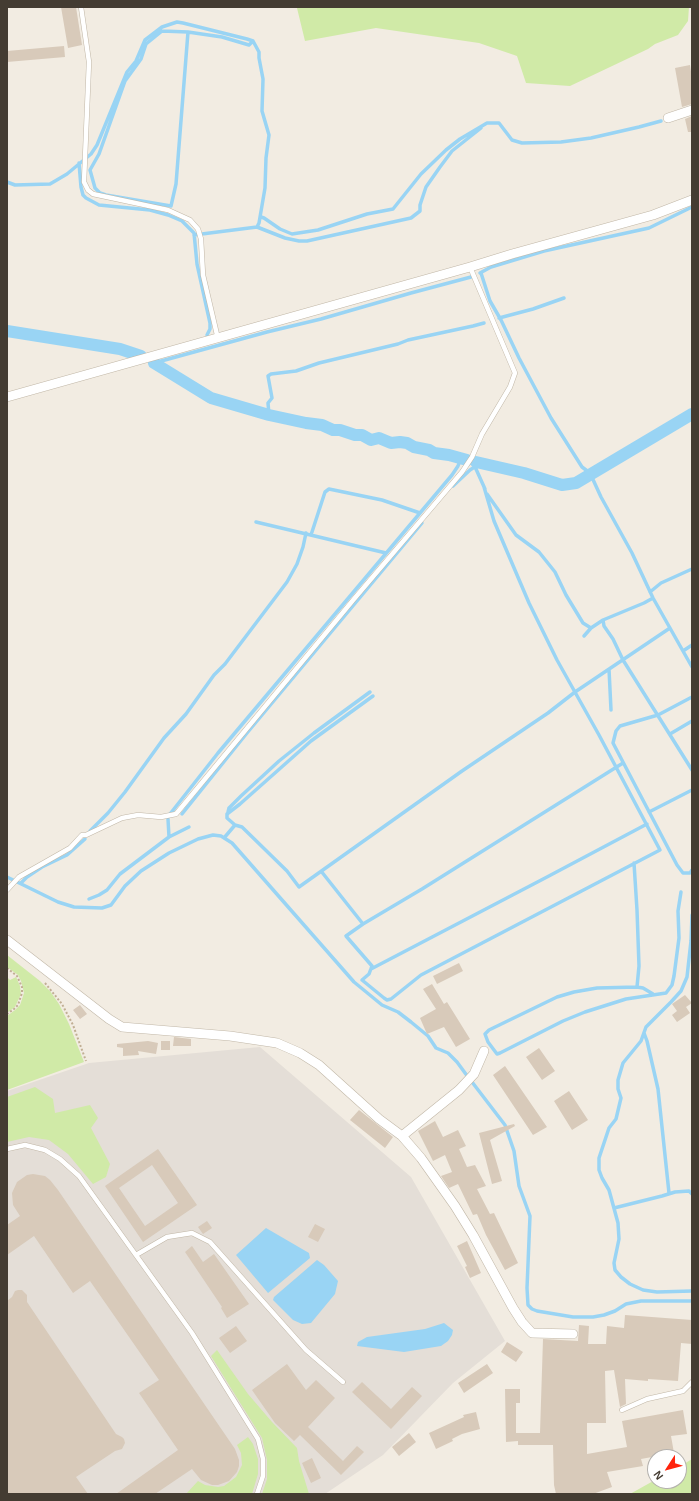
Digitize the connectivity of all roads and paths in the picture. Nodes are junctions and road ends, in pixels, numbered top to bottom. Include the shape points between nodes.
1 (81, 7) edge
2 (692, 110) edge
3 (668, 118) dead end
4 (692, 200) edge
5 (470, 267) junction
6 (218, 339) junction
7 (7, 397) edge
8 (7, 890) edge
9 (7, 940) edge
10 (7, 968) edge
11 (42, 980) dead end
12 (7, 1014) edge
13 (484, 1051) dead end
14 (86, 1061) dead end
15 (402, 1136) junction
16 (7, 1149) edge
17 (136, 1255) junction
18 (573, 1334) dead end
19 (343, 1382) dead end
20 (692, 1382) edge
21 (622, 1410) dead end
22 (257, 1494) edge

1 - 6 lane via 88,62 84,182 93,194 168,210 190,220 198,228 203,276
2 - 3 street
4 - 5 street via 653,215
5 - 6 street
5 - 8 lane via 515,373 510,387 462,472 354,598 176,814 122,818 82,836 70,848 19,877
6 - 7 street
9 - 15 street via 122,1027 230,1036 277,1043 300,1053 319,1065 379,1119
10 - 12 path via 17,976 22,993 18,1005
11 - 14 path via 62,1004
13 - 15 street via 474,1074 459,1090
15 - 18 street via 455,1206 522,1322 532,1333
16 - 17 lane via 24,1145 44,1150 60,1159 79,1176
17 - 19 lane via 167,1237 192,1233 210,1242 306,1350
17 - 22 lane via 192,1333 258,1439 263,1459 263,1476
20 - 21 lane via 683,1391 647,1399

